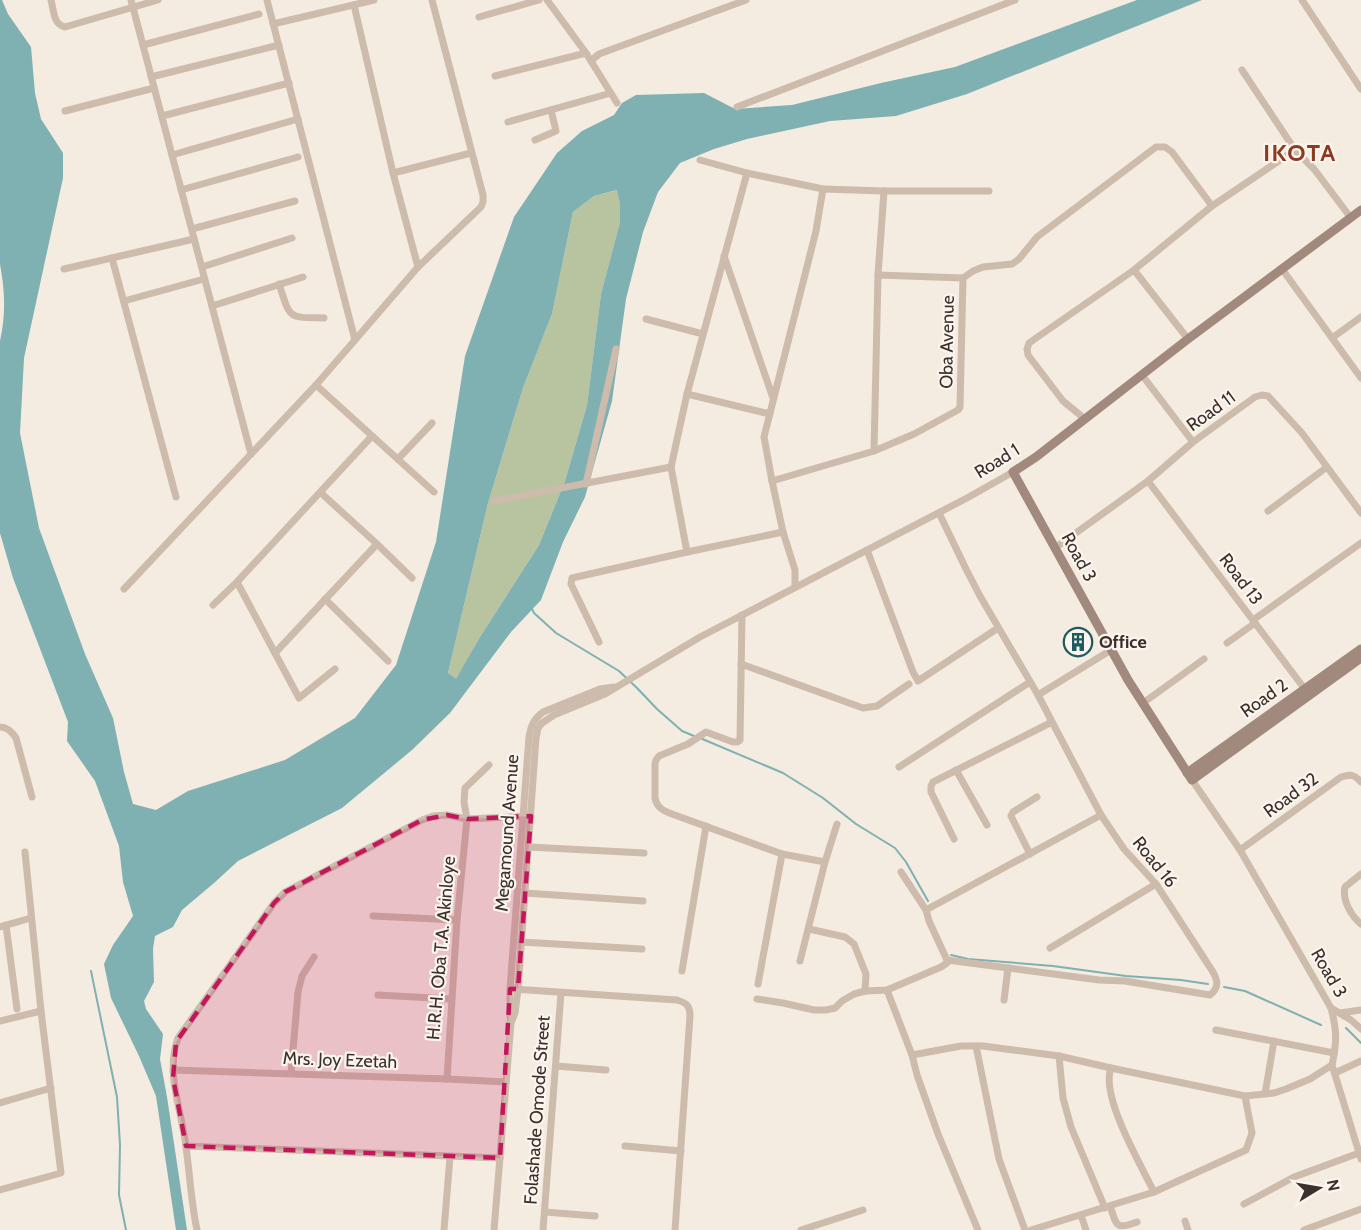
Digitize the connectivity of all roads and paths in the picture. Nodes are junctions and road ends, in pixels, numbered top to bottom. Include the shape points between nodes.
1 (51, 0) edge
2 (158, 0) edge
3 (267, 0) edge
4 (374, 0) edge
5 (432, 0) edge
6 (539, 0) edge
7 (547, 0) edge
8 (746, 0) edge
9 (1015, 0) edge
10 (1302, 0) edge
11 (132, 4) edge
12 (354, 5) junction
13 (259, 14) dead end
14 (479, 17) dead end
15 (273, 24) junction
16 (143, 45) junction
17 (279, 45) junction
18 (586, 53) junction
19 (591, 61) junction
20 (1242, 70) dead end
21 (495, 76) dead end
22 (151, 77) junction
23 (289, 83) junction
24 (154, 88) junction
25 (1361, 89) edge
26 (610, 93) junction
27 (617, 103) dead end
28 (737, 106) dead end
29 (551, 110) junction
30 (65, 111) dead end
31 (162, 116) junction
32 (298, 119) junction
33 (508, 122) dead end
34 (534, 141) dead end
35 (1295, 150) junction
36 (471, 153) junction
37 (172, 155) junction
38 (298, 157) dead end
39 (700, 160) dead end
40 (393, 173) junction
41 (747, 173) junction
42 (823, 189) junction
43 (182, 190) junction
44 (884, 191) junction
45 (989, 191) dead end
46 (295, 201) dead end
47 (1212, 206) junction
48 (1361, 210) edge
49 (1351, 218) junction
50 (192, 229) junction
51 (292, 238) dead end
52 (194, 239) junction
53 (724, 256) junction
54 (112, 258) junction
55 (202, 267) junction
56 (418, 267) junction
57 (64, 269) dead end
58 (1282, 269) junction
59 (1134, 270) junction
60 (878, 275) junction
61 (303, 277) dead end
62 (963, 278) junction
63 (204, 279) junction
64 (279, 284) junction
65 (124, 301) junction
66 (212, 306) junction
67 (1361, 317) edge
68 (324, 318) dead end
69 (646, 319) dead end
70 (703, 333) junction
71 (1332, 338) junction
72 (1188, 339) junction
73 (355, 340) junction
74 (616, 350) dead end
75 (1142, 375) junction
76 (1361, 378) edge
77 (316, 385) junction
78 (687, 394) junction
79 (773, 399) junction
80 (770, 414) junction
81 (1085, 419) junction
82 (432, 423) dead end
83 (372, 436) junction
84 (1193, 442) junction
85 (874, 452) junction
86 (251, 454) junction
87 (398, 459) junction
88 (671, 467) junction
89 (1327, 467) junction
90 (1013, 472) junction
91 (772, 481) junction
92 (1148, 481) junction
93 (586, 484) junction
94 (434, 492) dead end
95 (321, 493) junction
96 (176, 497) dead end
97 (494, 501) dead end
98 (1268, 511) dead end
99 (939, 513) junction
100 (1361, 513) edge
101 (783, 532) junction
102 (1361, 543) edge
103 (377, 544) junction
104 (1055, 548) junction
105 (867, 550) junction
106 (687, 552) junction
107 (795, 570) junction
108 (412, 578) dead end
109 (812, 579) junction
110 (237, 582) junction
111 (795, 587) junction
112 (124, 589) dead end
113 (325, 599) junction
114 (213, 605) dead end
115 (742, 615) junction
116 (1254, 622) junction
117 (998, 628) junction
118 (599, 642) dead end
119 (1227, 643) dead end
120 (1111, 650) junction
121 (1361, 650) edge
122 (275, 653) junction
123 (1361, 658) edge
124 (1204, 659) dead end
125 (388, 662) dead end
126 (741, 664) junction
127 (335, 669) dead end
128 (1030, 682) junction
129 (909, 684) dead end
130 (602, 691) joint
131 (1307, 692) junction
132 (1038, 695) junction
133 (1143, 703) junction
134 (1052, 722) junction
135 (0, 727) edge
136 (489, 765) dead end
137 (899, 767) dead end
138 (956, 770) junction
139 (1189, 777) junction
140 (1361, 782) edge
141 (32, 797) dead end
142 (1038, 797) dead end
143 (1101, 815) junction
144 (527, 816) junction
145 (467, 819) junction
146 (837, 824) dead end
147 (987, 825) dead end
148 (706, 826) junction
149 (954, 839) dead end
150 (529, 847) junction
151 (1240, 850) junction
152 (25, 852) dead end
153 (644, 854) dead end
154 (782, 854) junction
155 (1030, 854) junction
156 (825, 862) junction
157 (901, 872) dead end
158 (1361, 874) edge
159 (1156, 884) junction
160 (525, 893) junction
161 (643, 901) dead end
162 (926, 910) junction
163 (373, 916) dead end
164 (31, 918) junction
165 (457, 920) junction
166 (1361, 924) edge
167 (3, 926) edge
168 (809, 929) junction
169 (521, 942) junction
170 (1050, 948) dead end
171 (642, 949) dead end
172 (314, 957) dead end
173 (947, 960) junction
174 (800, 962) dead end
175 (1008, 968) junction
176 (682, 971) dead end
177 (758, 984) dead end
178 (514, 989) junction
179 (887, 990) junction
180 (865, 991) junction
181 (561, 993) junction
182 (378, 995) dead end
183 (451, 999) junction
184 (757, 999) dead end
185 (1004, 1000) dead end
186 (1331, 1008) junction
187 (17, 1009) dead end
188 (1361, 1010) edge
189 (42, 1011) junction
190 (1340, 1013) junction
191 (0, 1021) edge
192 (1361, 1029) edge
193 (1216, 1030) dead end
194 (1274, 1041) junction
195 (976, 1046) junction
196 (1334, 1053) junction
197 (912, 1055) junction
198 (1059, 1056) junction
199 (1361, 1061) edge
200 (1332, 1065) junction
201 (556, 1066) junction
202 (1112, 1068) junction
203 (173, 1070) junction
204 (606, 1070) dead end
205 (291, 1073) junction
206 (1335, 1073) junction
207 (447, 1078) junction
208 (506, 1082) junction
209 (51, 1088) junction
210 (1265, 1094) junction
211 (1245, 1096) junction
212 (0, 1103) edge
213 (186, 1146) junction
214 (625, 1146) dead end
215 (681, 1151) junction
216 (1360, 1156) edge
217 (450, 1157) junction
218 (500, 1158) junction
219 (0, 1190) edge
220 (1154, 1192) junction
221 (1244, 1204) dead end
222 (1107, 1207) junction
223 (1361, 1209) edge
224 (863, 1210) dead end
225 (544, 1212) junction
226 (1081, 1215) junction
227 (595, 1216) dead end
228 (1185, 1221) dead end
229 (1137, 1222) dead end
230 (196, 1230) edge
231 (444, 1230) edge
232 (494, 1230) edge
233 (543, 1230) edge
234 (675, 1230) edge
235 (801, 1230) edge
236 (978, 1230) edge
237 (1025, 1230) edge
238 (1031, 1230) edge
239 (1086, 1230) edge
240 (1188, 1230) edge
241 (1304, 1230) edge

1 - 11 street via 56,22 65,27
2 - 11 street
3 - 15 street
4 - 12 street
5 - 36 street
6 - 14 street
7 - 18 street
8 - 19 street via 599,54
9 - 28 street
10 - 25 street
11 - 16 street
12 - 15 street
12 - 40 street
13 - 16 street
15 - 17 street
16 - 22 street
17 - 22 street
17 - 23 street
18 - 19 street
18 - 21 street
19 - 26 street
20 - 35 street
22 - 24 street
23 - 31 street
23 - 32 street
24 - 30 street
24 - 31 street
26 - 27 street
26 - 29 street
29 - 33 street
29 - 34 street via 556,131
31 - 37 street
32 - 37 street
32 - 73 street
35 - 47 street
35 - 49 street
36 - 40 street
36 - 56 street via 483,205
37 - 43 street
38 - 43 street
39 - 41 street
40 - 56 street
41 - 42 street
41 - 53 street
42 - 44 street
42 - 79 street
43 - 50 street
44 - 45 street
44 - 60 street
46 - 50 street
47 - 59 street
47 - 62 street via 1172,152 1156,147 1037,237 1012,264 982,267
48 - 49 street, Road 1
49 - 58 street, Road 1
50 - 52 street
51 - 55 street
52 - 54 street
52 - 55 street
53 - 70 street
53 - 79 street
54 - 57 street
54 - 65 street
55 - 63 street
56 - 73 street
58 - 71 street
58 - 72 street, Road 1
59 - 72 street
59 - 81 street via 1029,343 1027,349 1057,393
60 - 62 street
60 - 85 street
61 - 64 street
62 - 85 street, Oba Avenue via 960,407
63 - 65 street
63 - 66 street
64 - 66 street
64 - 68 street via 292,315
65 - 96 street
66 - 86 street
67 - 71 street
69 - 70 street
70 - 78 street
71 - 76 street
72 - 75 street, Road 1
73 - 77 street
74 - 93 street
75 - 81 street, Road 1
75 - 84 street
77 - 83 street
77 - 86 street
78 - 80 street
78 - 88 street
79 - 80 street
80 - 91 street via 764,437
81 - 90 street, Road 1
82 - 87 street
83 - 87 street
83 - 95 street
84 - 89 street, Road 11 via 1255,397 1268,396
84 - 92 street, Road 11
85 - 91 street
86 - 112 street
87 - 94 street
88 - 93 street
88 - 106 street
89 - 98 street
89 - 100 street, Road 11
90 - 99 street, Road 1
90 - 104 street, Road 3
91 - 101 street
92 - 104 street, Road 11
92 - 116 street, Road 13
93 - 97 street
95 - 103 street
95 - 110 street
99 - 105 street, Road 1
99 - 117 street, Road 16
101 - 106 street
101 - 107 street
102 - 116 street
103 - 108 street
103 - 113 street
104 - 120 street, Road 3
105 - 109 street, Road 1
105 - 117 street via 918,681
106 - 118 street via 572,578
107 - 109 street
107 - 111 street
109 - 111 street, Road 1
110 - 114 street
110 - 122 street
111 - 115 street, Road 1
113 - 122 street
113 - 125 street
115 - 126 street
115 - 130 street, Road 1
116 - 119 street
116 - 131 street, Road 13
117 - 128 street, Road 16
120 - 132 street
120 - 133 street, Road 3
121 - 131 street, Road 2
122 - 127 street via 299,698
123 - 131 street, Road 2
124 - 133 street
126 - 129 street via 863,708 876,706
126 - 148 street via 740,740 735,742 709,732 656,760 655,798 659,807
128 - 132 street, Road 16
128 - 137 street
130 - 144 street, Megamound Avenue via 538,728
131 - 139 street, Road 2
132 - 134 street, Road 16
133 - 139 street, Road 3
134 - 138 street
134 - 143 street, Road 16
135 - 141 street via 16,738
136 - 145 street, H.R.H. Oba T.A. Akinloye via 465,788
138 - 147 street
138 - 149 street via 930,786
139 - 151 street, Road 3
140 - 151 street, Road 32 via 1349,774 1341,777
142 - 155 street via 1011,816
143 - 155 street
143 - 159 street, Road 16 via 1124,849
144 - 145 street
144 - 150 street, Megamound Avenue
144 - 178 street, Megamound Avenue
145 - 165 street, H.R.H. Oba T.A. Akinloye
145 - 203 street via 433,816 285,892 178,1038
146 - 156 street
148 - 154 street
148 - 176 street
150 - 153 street
150 - 160 street, Megamound Avenue
151 - 186 street, Road 3
152 - 164 street
154 - 156 street
154 - 177 street
155 - 162 street
156 - 168 street
157 - 162 street
158 - 166 street via 1344,887 1343,896
159 - 170 street
159 - 175 street, Road 16 via 1216,978 1217,986 1210,995
160 - 161 street
160 - 169 street, Megamound Avenue
162 - 173 street
163 - 165 street
164 - 167 street
164 - 189 street
165 - 183 street, H.R.H. Oba T.A. Akinloye
167 - 187 street
168 - 174 street
168 - 180 street via 845,937 854,944 866,974
169 - 171 street
169 - 178 street, Megamound Avenue
172 - 205 street via 302,976 298,992
173 - 175 street, Road 16
173 - 179 street via 941,967
175 - 185 street
178 - 181 street
178 - 208 street, Megamound Avenue via 515,1013
179 - 180 street
179 - 197 street
180 - 184 street via 826,1010
181 - 201 street, Folashade Omode Street
181 - 215 street via 678,1000 690,1008
182 - 183 street
183 - 207 street, H.R.H. Oba T.A. Akinloye
186 - 190 street
186 - 196 street, Road 3
188 - 190 street
189 - 191 street
189 - 209 street
190 - 192 street
193 - 194 street
194 - 196 street
194 - 210 street
195 - 197 street
195 - 198 street
195 - 237 street via 999,1159
196 - 200 street, Road 3
197 - 236 street via 938,1134
198 - 202 street
198 - 222 street via 1063,1098 1071,1127
199 - 206 street
200 - 206 street
200 - 210 street via 1310,1079
201 - 204 street
201 - 225 street, Folashade Omode Street
202 - 211 street
202 - 220 street via 1110,1087 1117,1114
203 - 205 street, Mrs. Joy Ezetah
203 - 213 street
205 - 207 street, Mrs. Joy Ezetah
206 - 216 street
207 - 208 street, Mrs. Joy Ezetah
208 - 218 street, Megamound Avenue
209 - 212 street
209 - 219 street via 61,1173
210 - 211 street
211 - 220 street via 1252,1133 1246,1150
213 - 217 street
213 - 230 street
214 - 215 street
215 - 234 street
216 - 221 street via 1294,1177
217 - 218 street
217 - 231 street
218 - 232 street, Megamound Avenue
220 - 222 street
222 - 226 street
222 - 229 street via 1121,1228
223 - 241 street
224 - 235 street
225 - 227 street
225 - 233 street, Folashade Omode Street
226 - 238 street
226 - 239 street
228 - 240 street

